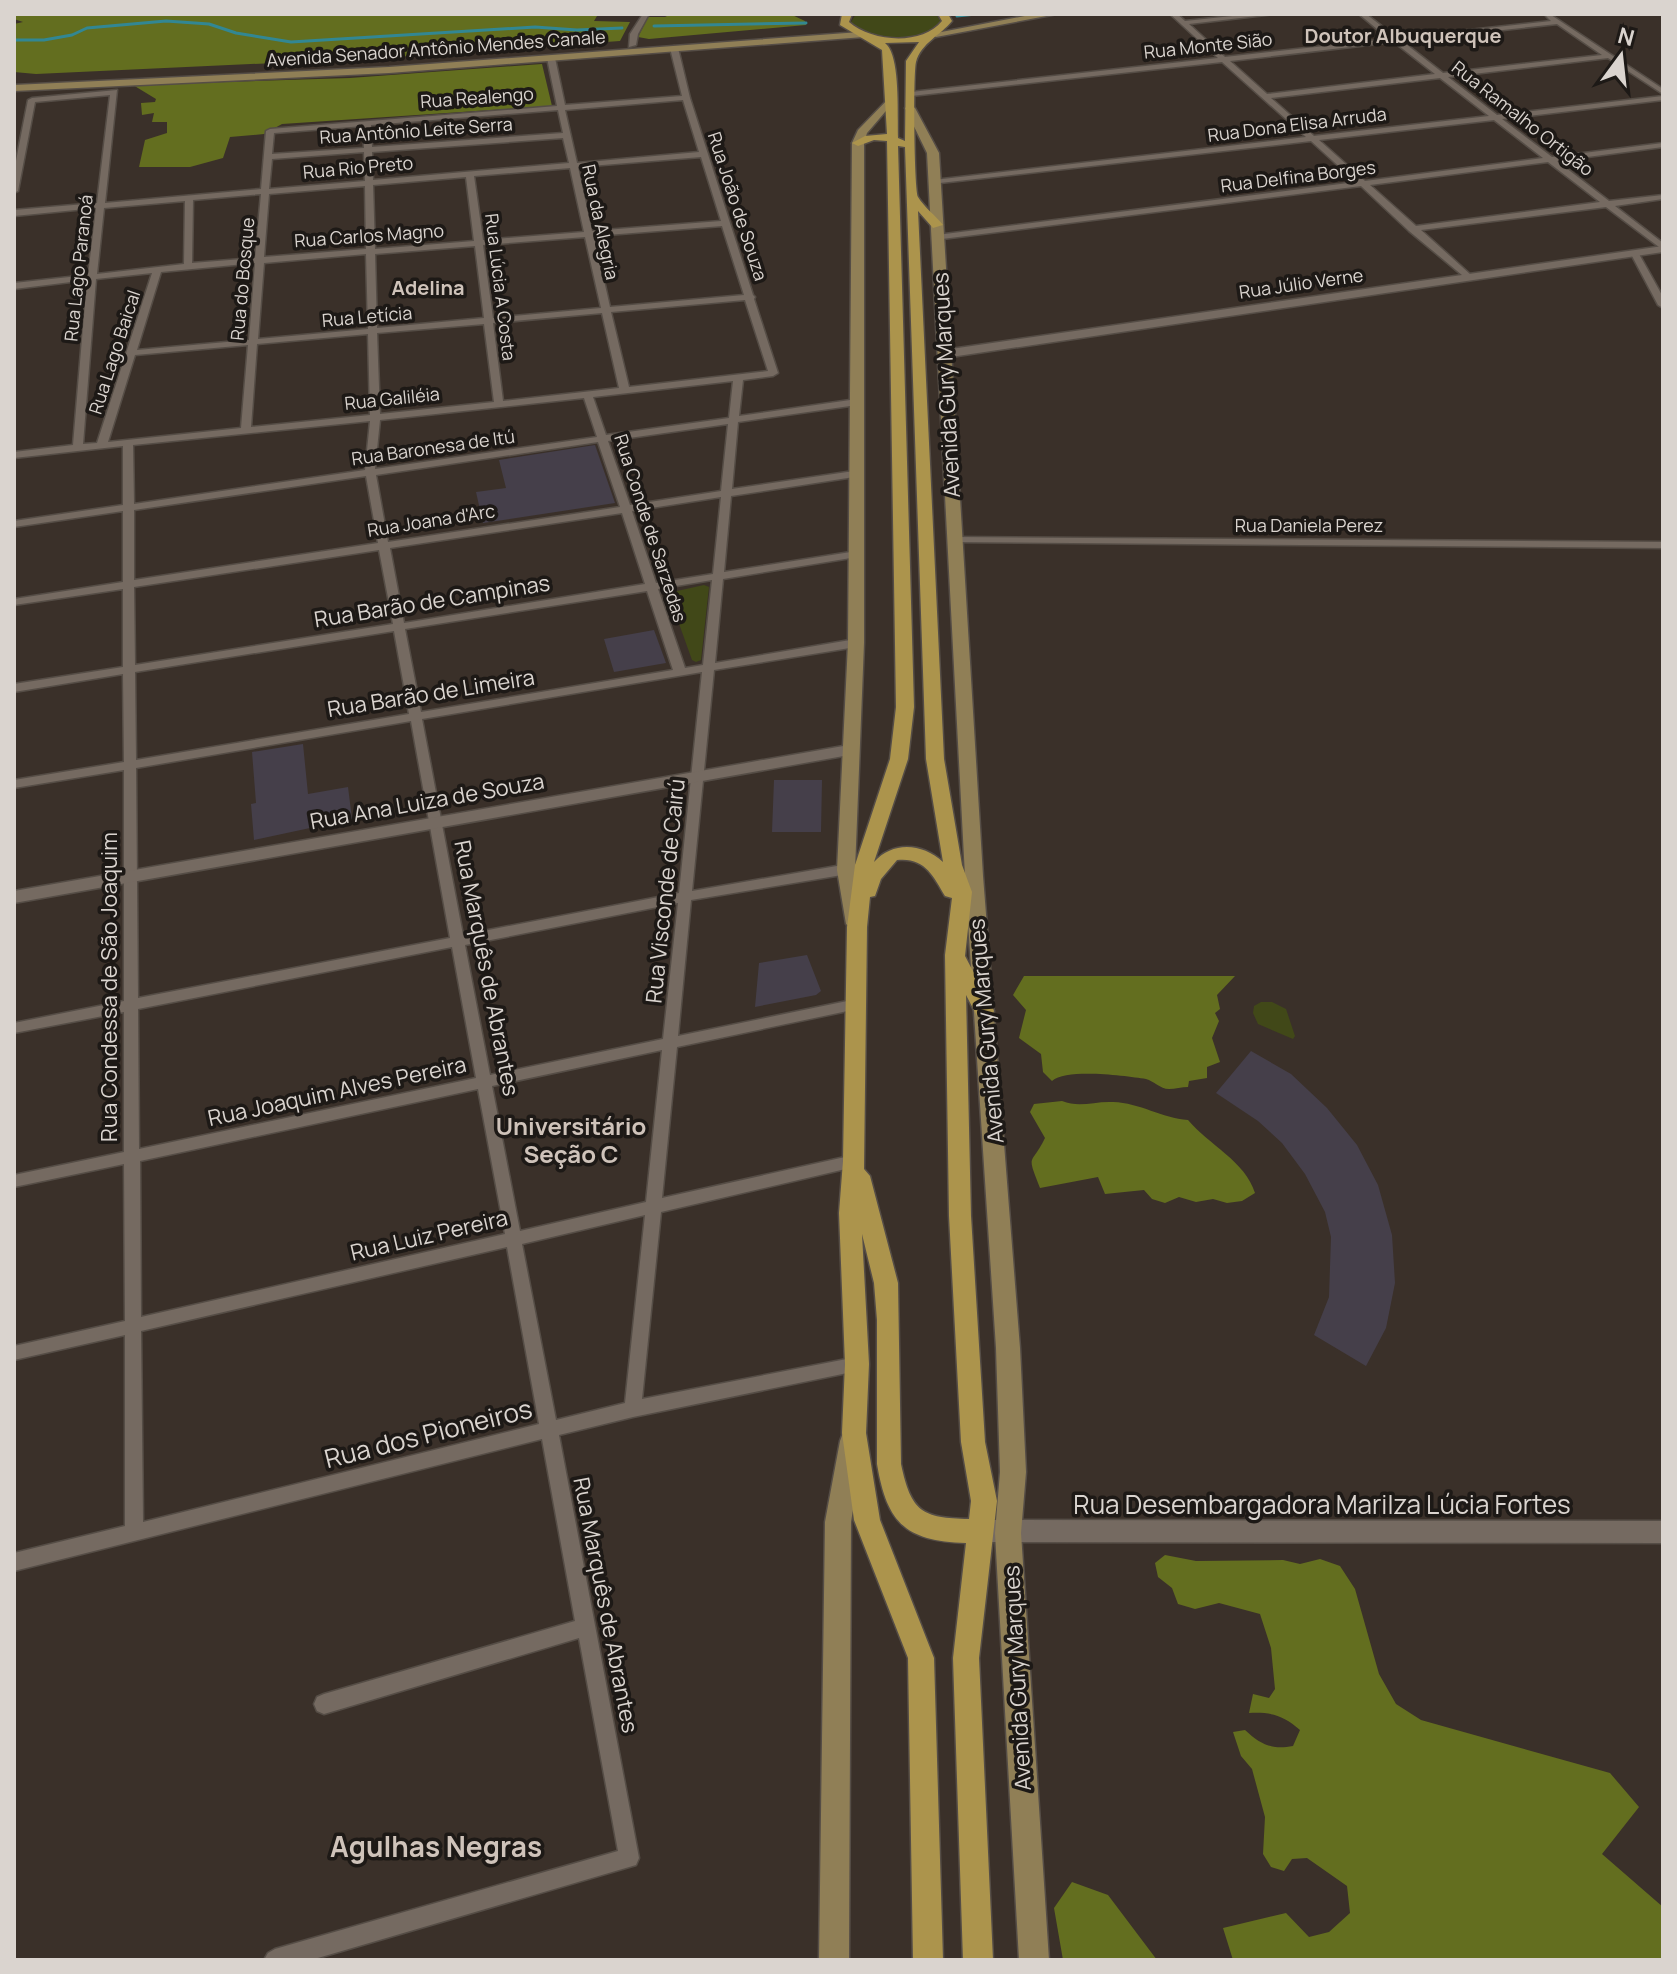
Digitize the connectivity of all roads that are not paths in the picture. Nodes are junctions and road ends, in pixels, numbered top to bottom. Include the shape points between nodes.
1 (646, 14) edge
2 (943, 14) edge
3 (1052, 14) edge
4 (1173, 14) edge
5 (1271, 14) edge
6 (1362, 14) edge
7 (1545, 14) edge
8 (846, 16) edge
9 (1557, 22) junction
10 (1183, 23) junction
11 (932, 35) junction
12 (866, 37) junction
13 (1396, 40) junction
14 (632, 45) junction
15 (674, 48) junction
16 (596, 54) junction
17 (555, 55) junction
18 (1609, 56) junction
19 (1224, 60) junction
20 (137, 71) junction
21 (14, 75) edge
22 (1442, 75) junction
23 (104, 83) junction
24 (15, 90) edge
25 (1663, 95) edge
26 (1265, 96) junction
27 (686, 98) junction
28 (892, 98) junction
29 (910, 101) junction
30 (560, 107) junction
31 (1495, 117) junction
32 (367, 122) junction
33 (270, 131) joint
34 (566, 135) junction
35 (893, 138) junction
36 (1312, 138) junction
37 (858, 143) junction
38 (1663, 145) edge
39 (368, 149) junction
40 (705, 154) junction
41 (268, 157) junction
42 (1550, 160) junction
43 (573, 165) junction
44 (910, 166) junction
45 (470, 174) junction
46 (368, 182) junction
47 (934, 182) junction
48 (1362, 184) junction
49 (14, 191) edge
50 (266, 191) junction
51 (911, 196) junction
52 (1663, 197) edge
53 (189, 198) junction
54 (1607, 204) junction
55 (100, 206) junction
56 (14, 213) edge
57 (727, 223) junction
58 (1412, 229) junction
59 (937, 232) junction
60 (588, 235) junction
61 (479, 244) junction
62 (1663, 248) edge
63 (370, 250) junction
64 (1635, 254) junction
65 (258, 260) junction
66 (188, 266) junction
67 (157, 270) junction
68 (92, 277) junction
69 (1468, 277) junction
70 (14, 286) edge
71 (751, 297) junction
72 (1663, 305) edge
73 (605, 310) junction
74 (489, 321) junction
75 (372, 331) junction
76 (253, 342) junction
77 (130, 353) junction
78 (944, 354) junction
79 (773, 373) joint
80 (738, 378) junction
81 (625, 392) junction
82 (588, 396) junction
83 (857, 402) junction
84 (499, 404) junction
85 (375, 415) junction
86 (733, 420) junction
87 (246, 429) junction
88 (602, 439) junction
89 (128, 441) junction
90 (102, 444) junction
91 (78, 447) junction
92 (14, 455) edge
93 (370, 472) junction
94 (854, 474) junction
95 (727, 493) junction
96 (128, 507) junction
97 (625, 509) junction
98 (14, 524) edge
99 (955, 540) junction
100 (1663, 545) edge
101 (383, 546) junction
102 (857, 554) junction
103 (718, 576) junction
104 (127, 585) junction
105 (651, 586) junction
106 (14, 602) edge
107 (399, 627) junction
108 (856, 643) junction
109 (710, 667) junction
110 (129, 670) junction
111 (680, 672) junction
112 (14, 688) edge
113 (414, 716) junction
114 (849, 750) junction
115 (129, 765) junction
116 (699, 774) junction
117 (14, 784) edge
118 (435, 822) junction
119 (891, 855) junction
120 (864, 865) junction
121 (846, 870) junction
122 (130, 877) junction
123 (968, 884) junction
124 (14, 897) edge
125 (684, 897) junction
126 (961, 913) junction
127 (857, 927) junction
128 (458, 941) junction
129 (955, 955) junction
130 (857, 1004) junction
131 (131, 1005) junction
132 (984, 1011) junction
133 (14, 1028) edge
134 (672, 1043) junction
135 (484, 1083) junction
136 (132, 1157) junction
137 (854, 1161) junction
138 (14, 1181) edge
139 (653, 1207) junction
140 (513, 1239) junction
141 (133, 1326) junction
142 (14, 1353) edge
143 (857, 1364) junction
144 (633, 1409) junction
145 (549, 1430) junction
146 (854, 1433) junction
147 (134, 1532) junction
148 (995, 1532) junction
149 (1663, 1532) edge
150 (14, 1562) edge
151 (585, 1627) junction
152 (324, 1704) dead end
153 (275, 1960) edge
154 (834, 1960) edge
155 (928, 1960) edge
156 (978, 1960) edge
157 (1034, 1960) edge

1 - 14 street
2 - 11 main road, Avenida Gury Marques via 947,25
3 - 11 main road
4 - 10 street
5 - 10 street
6 - 13 street, Rua Ramalho Ortigão
7 - 9 street
8 - 12 main road, Avenida Gury Marques via 847,28
8 - 14 main road, Avenida Senador Antônio Mendes Canale via 809,30
9 - 13 street, Rua Monte Sião
9 - 18 street
10 - 19 street
11 - 12 main road via 901,40
11 - 29 main road, Avenida Gury Marques via 911,61
12 - 15 main road, Avenida Senador Antônio Mendes Canale
12 - 28 main road, Avenida Gury Marques via 887,49
13 - 19 street, Rua Monte Sião
13 - 22 street, Rua Ramalho Ortigão
14 - 16 main road
14 - 17 main road, Avenida Senador Antônio Mendes Canale
15 - 16 main road, Avenida Senador Antônio Mendes Canale
15 - 27 street, Rua João de Souza
16 - 17 main road, Avenida Senador Antônio Mendes Canale
17 - 20 main road, Avenida Senador Antônio Mendes Canale
17 - 23 main road, Avenida Senador Antônio Mendes Canale via 389,70
17 - 30 street, Rua da Alegria
18 - 22 street
18 - 25 street
19 - 26 street
19 - 29 street, Rua Monte Sião
20 - 21 main road, Avenida Senador Antônio Mendes Canale
20 - 23 main road via 141,76
22 - 26 street
22 - 31 street, Rua Ramalho Ortigão
23 - 24 main road, Avenida Senador Antônio Mendes Canale
25 - 31 street, Rua Dona Elisa Arruda
26 - 36 street
27 - 30 street, Rua Realengo
27 - 40 street, Rua João de Souza
28 - 35 main road, Avenida Gury Marques
28 - 37 main road
29 - 44 main road, Avenida Gury Marques
29 - 47 main road, Avenida Gury Marques via 931,146
30 - 32 street, Rua Realengo
30 - 34 street, Rua da Alegria
31 - 36 street, Rua Dona Elisa Arruda
31 - 42 street, Rua Ramalho Ortigão
32 - 33 street, Rua Realengo
32 - 39 street, Rua Marquês de Abrantes
33 - 41 street, Rua do Bosque
34 - 39 street, Rua Antônio Leite Serra
34 - 43 street, Rua da Alegria
35 - 37 main road via 870,137
35 - 44 main road via 903,145
35 - 120 main road, Avenida Gury Marques via 905,707 899,759
36 - 47 street, Rua Dona Elisa Arruda
36 - 48 street
37 - 83 main road, Avenida Gury Marques
38 - 42 street, Rua Delfina Borges
39 - 41 street, Rua Antônio Leite Serra
39 - 46 street, Rua Marquês de Abrantes
40 - 43 street, Rua Rio Preto
40 - 57 street, Rua João de Souza
41 - 50 street, Rua do Bosque
42 - 48 street, Rua Delfina Borges
42 - 54 street, Rua Ramalho Ortigão
43 - 45 street, Rua Rio Preto
43 - 60 street, Rua da Alegria
44 - 51 main road, Avenida Gury Marques
45 - 46 street, Rua Rio Preto
45 - 61 street, Rua Lúcia A Costa
46 - 50 street, Rua Rio Preto
46 - 63 street, Rua Marquês de Abrantes
47 - 59 main road, Avenida Gury Marques
48 - 58 street
48 - 59 street, Rua Delfina Borges
49 - 55 street, Rua Lago Paranoá via 32,100 114,92
50 - 53 street, Rua Rio Preto
50 - 65 street, Rua do Bosque
51 - 59 main road
51 - 123 main road, Avenida Gury Marques via 935,759 953,865
52 - 54 street
53 - 55 street, Rua Rio Preto
53 - 66 street
54 - 58 street
54 - 62 street, Rua Ramalho Ortigão
55 - 56 street, Rua Rio Preto
55 - 68 street, Rua Lago Paranoá
57 - 60 street, Rua Carlos Magno
57 - 71 street, Rua João de Souza
58 - 69 street
59 - 78 main road, Avenida Gury Marques
60 - 61 street, Rua Carlos Magno
60 - 73 street, Rua da Alegria
61 - 63 street, Rua Carlos Magno
61 - 74 street, Rua Lúcia A Costa
62 - 64 street, Rua Júlio Verne
63 - 65 street, Rua Carlos Magno
63 - 75 street, Rua Marquês de Abrantes
64 - 69 street, Rua Júlio Verne
64 - 72 street
65 - 66 street, Rua Carlos Magno
65 - 76 street, Rua do Bosque
66 - 67 street, Rua Carlos Magno
67 - 68 street, Rua Carlos Magno
67 - 77 street, Rua Lago Baical
68 - 70 street, Rua Carlos Magno
68 - 91 street, Rua Lago Paranoá
69 - 78 street, Rua Júlio Verne
71 - 73 street, Rua Letícia
71 - 79 street, Rua João de Souza
73 - 74 street, Rua Letícia
73 - 81 street, Rua da Alegria
74 - 75 street, Rua Letícia
74 - 84 street, Rua Lúcia A Costa
75 - 76 street, Rua Letícia
75 - 85 street, Rua Marquês de Abrantes
76 - 77 street, Rua Letícia
76 - 87 street, Rua do Bosque
77 - 90 street, Rua Lago Baical
78 - 99 main road, Avenida Gury Marques
79 - 80 street, Rua Galiléia
80 - 81 street, Rua Galiléia
80 - 86 street, Rua Visconde de Cairú
81 - 82 street, Rua Galiléia
82 - 84 street, Rua Galiléia
82 - 88 street, Rua Conde de Sarzedas
83 - 86 street, Rua Baronesa de Itú
83 - 94 main road, Avenida Gury Marques
84 - 85 street, Rua Galiléia
85 - 87 street, Rua Galiléia
85 - 93 street, Rua Marquês de Abrantes
86 - 88 street, Rua Baronesa de Itú
86 - 95 street, Rua Visconde de Cairú
87 - 89 street, Rua Galiléia
88 - 93 street, Rua Baronesa de Itú
88 - 97 street, Rua Conde de Sarzedas
89 - 90 street, Rua Galiléia
89 - 96 street, Rua Condessa de São Joaquim
90 - 91 street, Rua Galiléia
91 - 92 street, Rua Galiléia
93 - 96 street, Rua Baronesa de Itú
93 - 101 street, Rua Marquês de Abrantes
94 - 95 street, Rua Joana d'Arc
94 - 102 main road, Avenida Gury Marques
95 - 97 street, Rua Joana d'Arc
95 - 103 street, Rua Visconde de Cairú
96 - 98 street, Rua Baronesa de Itú
96 - 104 street, Rua Condessa de São Joaquim
97 - 101 street, Rua Joana d'Arc
97 - 105 street, Rua Conde de Sarzedas
99 - 100 street, Rua Daniela Perez
99 - 123 main road, Avenida Gury Marques
101 - 104 street, Rua Joana d'Arc
101 - 107 street, Rua Marquês de Abrantes
102 - 103 street, Rua Barão de Campinas
102 - 108 main road, Avenida Gury Marques
103 - 105 street, Rua Barão de Campinas
103 - 109 street, Rua Visconde de Cairú
104 - 106 street, Rua Joana d'Arc
104 - 110 street, Rua Condessa de São Joaquim
105 - 107 street, Rua Barão de Campinas
105 - 111 street, Rua Conde de Sarzedas
107 - 110 street, Rua Barão de Campinas
107 - 113 street, Rua Marquês de Abrantes
108 - 109 street, Rua Barão de Limeira
108 - 114 main road, Avenida Gury Marques
109 - 111 street, Rua Barão de Limeira
109 - 116 street, Rua Visconde de Cairú
110 - 112 street, Rua Barão de Campinas
110 - 115 street, Rua Condessa de São Joaquim
111 - 113 street, Rua Barão de Limeira
113 - 115 street, Rua Barão de Limeira
113 - 118 street, Rua Marquês de Abrantes
114 - 116 street, Rua Ana Luiza de Souza
114 - 121 main road, Avenida Gury Marques
115 - 117 street, Rua Barão de Limeira
115 - 122 street, Rua Condessa de São Joaquim
116 - 118 street, Rua Ana Luiza de Souza
116 - 125 street, Rua Visconde de Cairú
118 - 122 street, Rua Ana Luiza de Souza
118 - 128 street, Rua Marquês de Abrantes
119 - 120 street
119 - 126 main road via 916,852 928,857 939,867
119 - 127 main road via 872,877
120 - 121 street
120 - 127 main road, Avenida Gury Marques
121 - 125 street
121 - 127 main road, Avenida Gury Marques
122 - 124 street, Rua Ana Luiza de Souza
122 - 131 street, Rua Condessa de São Joaquim
123 - 126 main road, Avenida Gury Marques
123 - 132 main road, Avenida Gury Marques
125 - 128 street
125 - 134 street, Rua Visconde de Cairú
126 - 129 main road, Avenida Gury Marques
127 - 130 main road, Avenida Gury Marques
128 - 131 street
128 - 135 street, Rua Marquês de Abrantes
129 - 132 main road
129 - 148 main road, Avenida Gury Marques via 960,1216 973,1442
130 - 134 street, Rua Joaquim Alves Pereira
130 - 137 main road, Avenida Gury Marques
131 - 133 street
131 - 136 street, Rua Condessa de São Joaquim
132 - 148 main road, Avenida Gury Marques via 1013,1472
134 - 135 street, Rua Joaquim Alves Pereira
134 - 139 street, Rua Visconde de Cairú
135 - 136 street, Rua Joaquim Alves Pereira
135 - 140 street, Rua Marquês de Abrantes
136 - 138 street, Rua Joaquim Alves Pereira
136 - 141 street, Rua Condessa de São Joaquim
137 - 139 street, Rua Luiz Pereira
137 - 143 main road, Avenida Gury Marques via 850,1213
137 - 148 main road via 886,1283 889,1464 900,1508 914,1524
139 - 140 street, Rua Luiz Pereira
139 - 144 street, Rua Visconde de Cairú
140 - 141 street, Rua Luiz Pereira
140 - 145 street, Rua Marquês de Abrantes
141 - 142 street, Rua Luiz Pereira
141 - 147 street, Rua Condessa de São Joaquim
143 - 144 street, Rua dos Pioneiros
143 - 146 main road, Avenida Gury Marques
144 - 145 street, Rua dos Pioneiros
145 - 147 street, Rua dos Pioneiros
145 - 151 street, Rua Marquês de Abrantes
146 - 154 main road, Avenida Gury Marques via 838,1522
146 - 155 main road, Avenida Gury Marques via 867,1520 921,1658
147 - 150 street, Rua dos Pioneiros
148 - 149 street, Rua Desembargadora Marilza Lúcia Fortes
148 - 156 main road, Avenida Gury Marques via 966,1658
148 - 157 main road, Avenida Gury Marques
151 - 152 street
151 - 153 street, Rua Marquês de Abrantes via 629,1858

